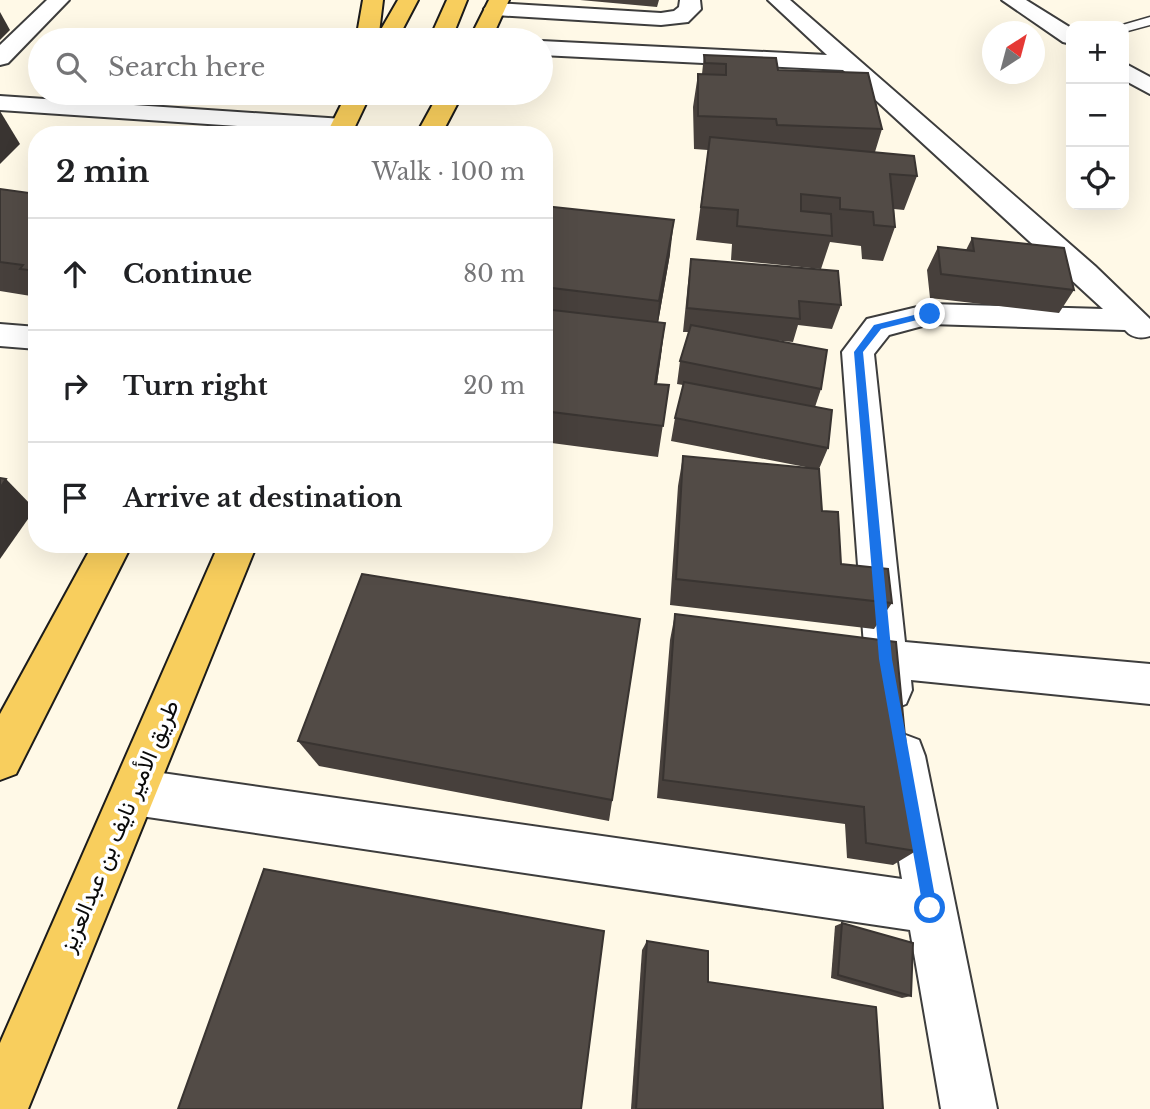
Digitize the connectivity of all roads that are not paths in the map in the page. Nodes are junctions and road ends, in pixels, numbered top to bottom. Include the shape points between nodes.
1 (59, 0) edge
2 (373, 0) edge
3 (408, 0) edge
4 (457, 0) edge
5 (690, 0) edge
6 (778, 0) edge
7 (1012, 0) edge
8 (497, 4) edge
9 (1150, 21) edge
10 (1129, 27) edge
11 (31, 28) edge
12 (369, 28) edge
13 (393, 28) edge
14 (445, 28) edge
15 (486, 28) edge
16 (28, 30) edge
17 (1066, 34) edge
18 (553, 49) edge
19 (0, 58) edge
20 (849, 63) junction
21 (1129, 73) edge
22 (1150, 87) edge
23 (0, 103) edge
24 (353, 105) edge
25 (445, 105) edge
26 (290, 126) edge
27 (342, 126) edge
28 (433, 126) edge
29 (1141, 328) edge
30 (0, 335) edge
31 (28, 337) edge
32 (108, 553) edge
33 (234, 553) edge
34 (886, 659) junction
35 (1150, 684) edge
36 (0, 758) edge
37 (134, 792) junction
38 (930, 908) junction
39 (0, 1108) edge
40 (968, 1109) edge

1 - 11 street
2 - 12 main road
3 - 13 main road
4 - 14 main road
5 - 8 street via 690,9 680,16 661,19
6 - 20 street
7 - 17 street
8 - 15 main road
9 - 10 lane
16 - 19 street
18 - 20 street
20 - 29 street
21 - 22 street
23 - 26 street
24 - 27 main road
25 - 28 main road
29 - 34 street via 930,314 877,327 858,352
30 - 31 street
32 - 36 main road
33 - 37 main road, طريق الأمير نايف بن عبدالعزيز
34 - 35 street
34 - 38 street
37 - 38 street
37 - 39 main road, طريق الأمير نايف بن عبدالعزيز
38 - 40 street

